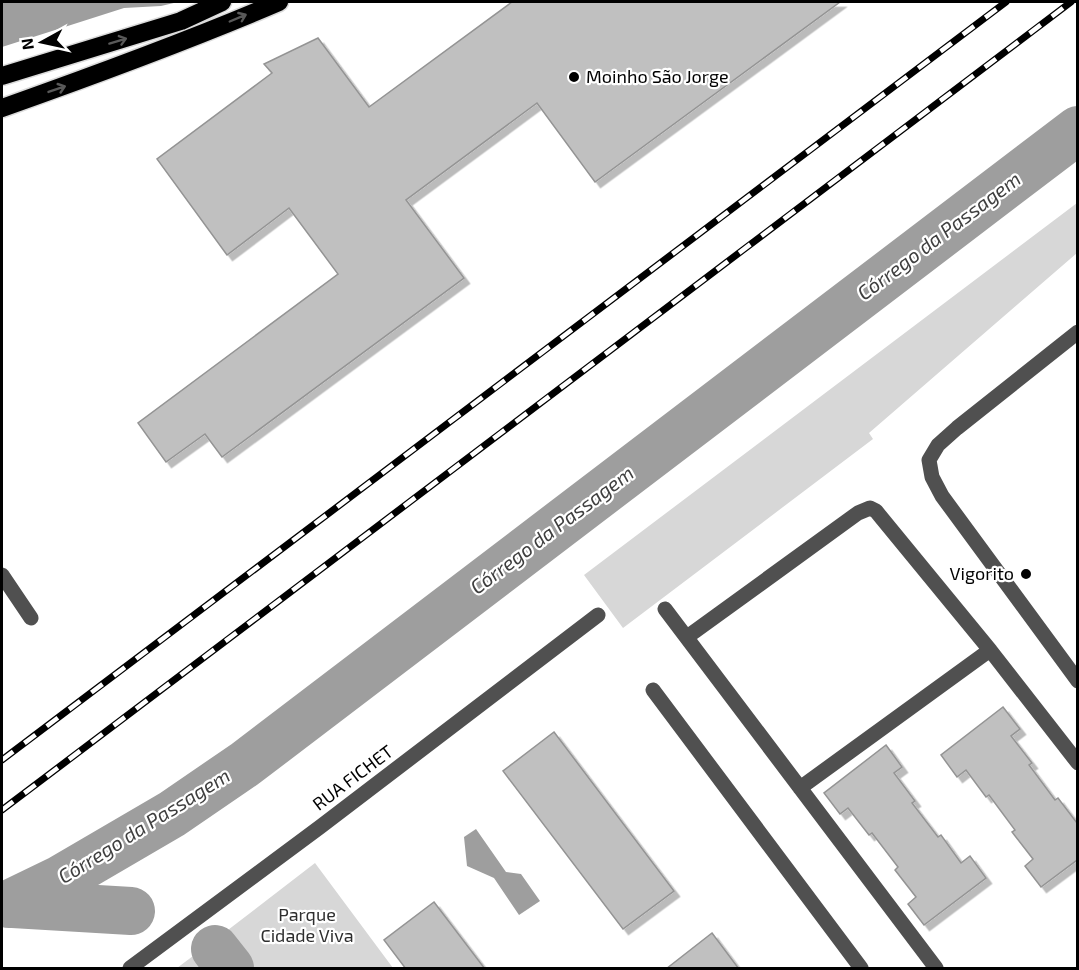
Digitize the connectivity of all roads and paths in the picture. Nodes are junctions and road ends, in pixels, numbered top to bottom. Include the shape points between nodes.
1 (222, 2) edge
2 (279, 2) edge
3 (2, 76) edge
4 (2, 108) edge
5 (1077, 335) edge
6 (2, 575) edge
7 (665, 609) dead end
8 (598, 615) dead end
9 (31, 618) dead end
10 (687, 637) junction
11 (990, 650) junction
12 (1077, 681) edge
13 (653, 690) dead end
14 (1077, 763) edge
15 (800, 788) junction
16 (130, 969) edge
17 (861, 969) edge
18 (936, 969) edge

3 -> 1 highway via 181,21
4 -> 2 highway
5 - 12 street via 957,428 938,445 929,460 942,496
6 - 9 street
7 - 10 street
8 - 16 street, RUA FICHET
10 - 11 street via 870,508
10 - 15 street
11 - 14 street
11 - 15 street
13 - 17 street
15 - 18 street

